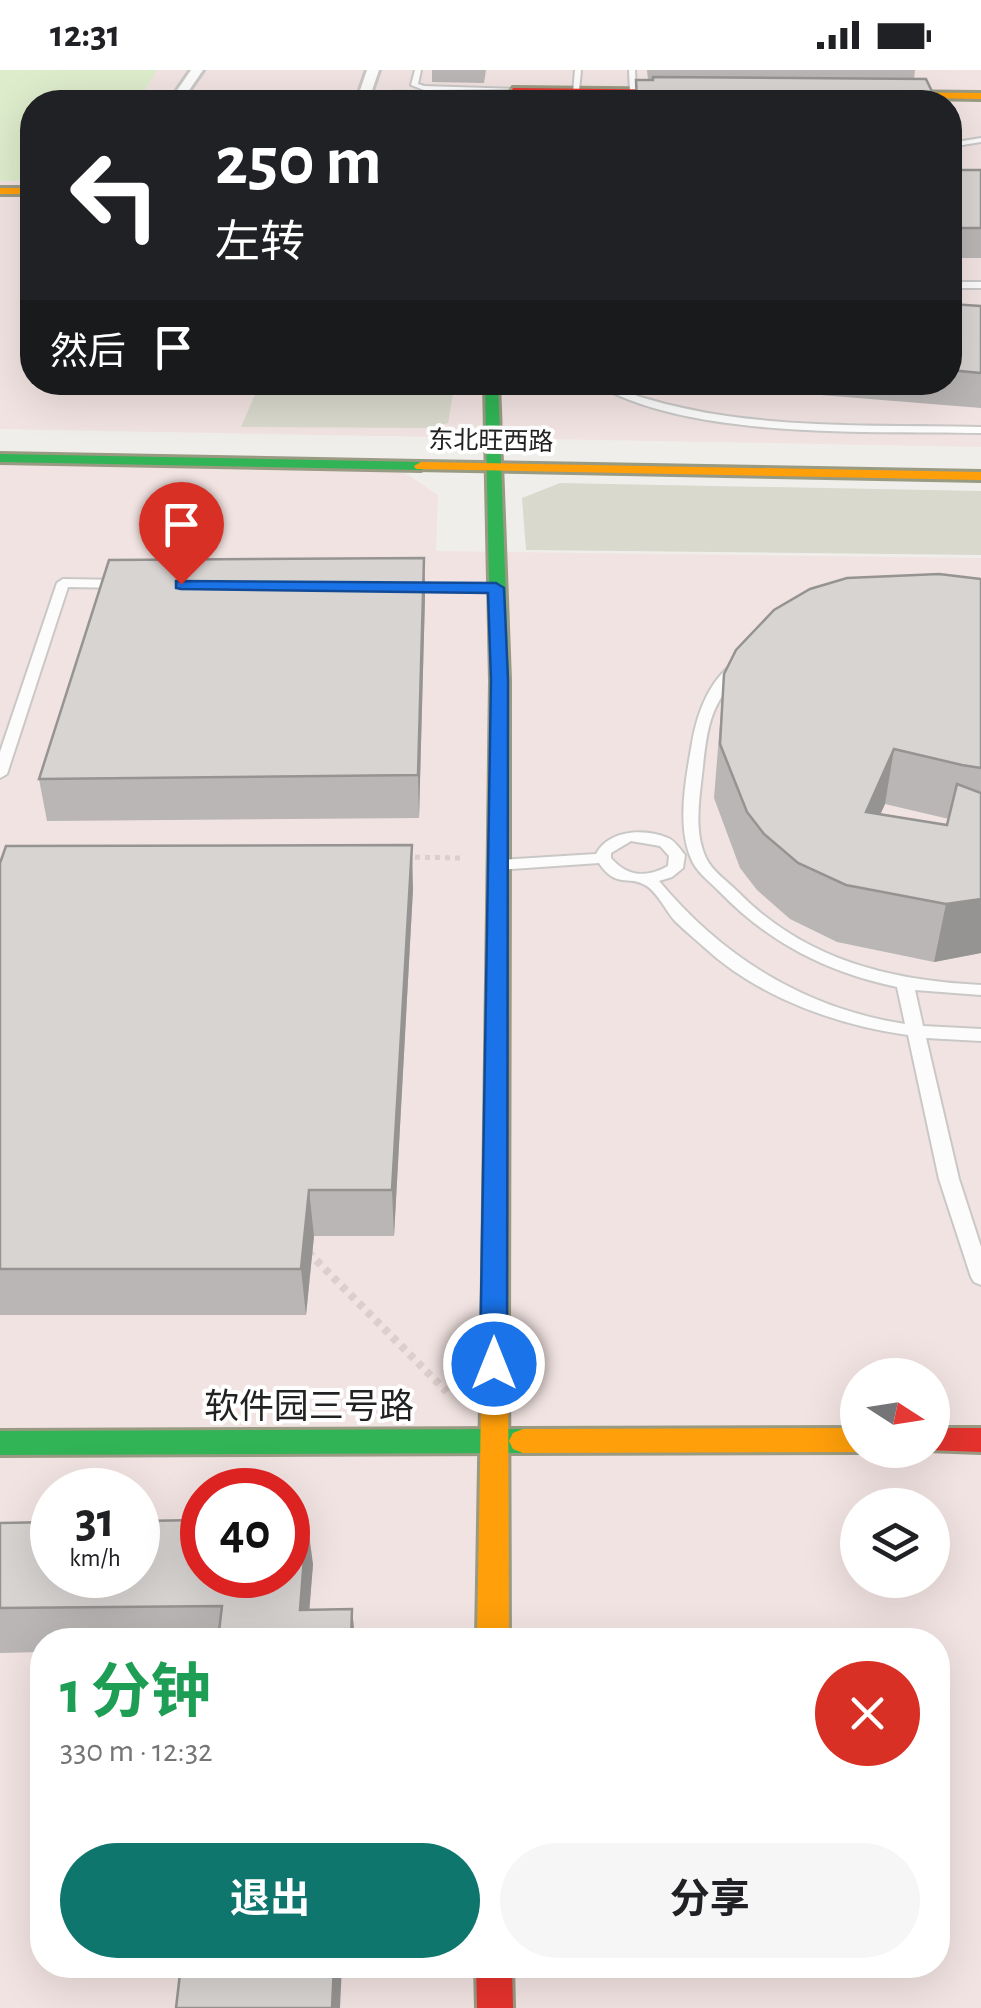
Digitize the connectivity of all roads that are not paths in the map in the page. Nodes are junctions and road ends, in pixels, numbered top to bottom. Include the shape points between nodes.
1 (418, 70) edge
2 (632, 81) edge
3 (513, 88) edge
4 (582, 88) edge
5 (700, 90) edge
6 (491, 395) edge
7 (627, 395) edge
8 (981, 430) edge
9 (0, 446) edge
10 (0, 458) edge
11 (491, 461) junction
12 (981, 463) edge
13 (981, 476) edge
14 (142, 584) edge
15 (378, 586) edge
16 (496, 588) junction
17 (758, 648) edge
18 (0, 774) edge
19 (698, 852) junction
20 (677, 855) junction
21 (603, 858) junction
22 (498, 865) junction
23 (648, 879) junction
24 (905, 984) junction
25 (981, 990) edge
26 (914, 1032) junction
27 (981, 1035) edge
28 (979, 1263) edge
29 (493, 1440) junction
30 (840, 1440) edge
31 (950, 1440) edge
32 (981, 1440) edge
33 (0, 1443) edge
34 (493, 1628) edge
35 (494, 1978) edge
36 (494, 2008) edge

1 - 3 lane via 414,85 424,88
2 - 4 street
2 - 5 street
3 - 4 street
6 - 11 street
7 - 8 lane via 703,414
9 - 11 street, 东北旺西路
10 - 11 street, 东北旺西路
11 - 12 street, 东北旺西路
11 - 13 street, 东北旺西路
11 - 16 street
14 - 18 lane via 63,583
15 - 16 lane
16 - 22 street
17 - 19 lane via 722,680 700,721 690,811
19 - 20 lane
19 - 24 lane via 738,904 796,949
20 - 21 lane via 665,842 629,836 609,844
20 - 23 lane via 675,868
21 - 22 lane
21 - 23 lane via 614,872
22 - 29 street
23 - 26 lane via 702,940 753,976 834,1014
24 - 25 lane
24 - 26 lane
26 - 27 lane
26 - 28 lane via 949,1179
29 - 30 street, 软件园三号路
29 - 33 street, 软件园三号路
29 - 34 street
31 - 32 street
35 - 36 street

